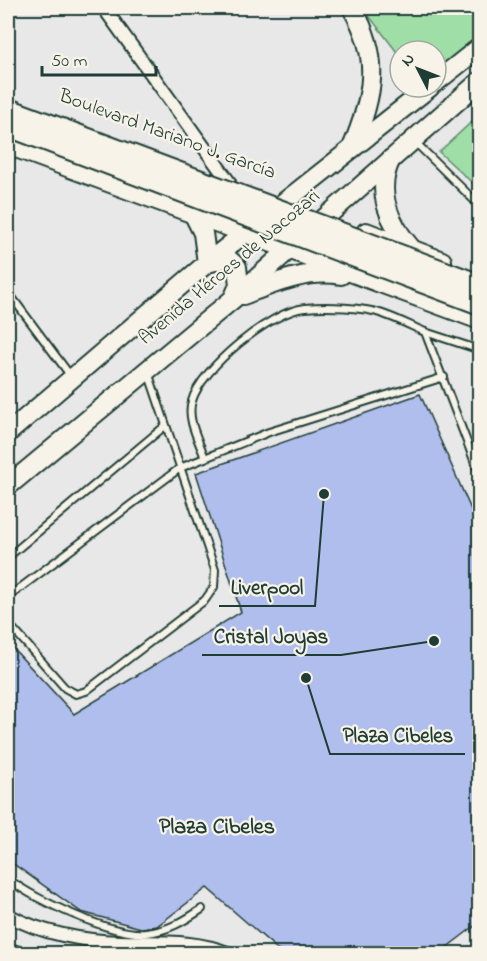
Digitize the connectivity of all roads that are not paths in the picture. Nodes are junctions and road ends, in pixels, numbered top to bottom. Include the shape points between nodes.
1 (104, 8) edge
2 (352, 8) edge
3 (480, 47) edge
4 (448, 72) edge
5 (480, 81) edge
6 (415, 99) edge
7 (8, 100) edge
8 (8, 109) edge
9 (53, 116) junction
10 (8, 126) edge
11 (412, 139) junction
12 (8, 145) edge
13 (350, 152) junction
14 (41, 157) junction
15 (392, 157) junction
16 (229, 182) junction
17 (283, 201) junction
18 (480, 206) edge
19 (194, 215) junction
20 (325, 217) junction
21 (244, 233) junction
22 (289, 249) junction
23 (412, 249) junction
24 (207, 263) junction
25 (480, 276) edge
26 (375, 282) junction
27 (480, 285) edge
28 (8, 292) edge
29 (233, 299) junction
30 (480, 304) edge
31 (480, 320) edge
32 (425, 332) junction
33 (480, 350) edge
34 (147, 368) junction
35 (444, 377) junction
36 (72, 378) junction
37 (165, 426) junction
38 (8, 433) edge
39 (205, 458) junction
40 (180, 468) junction
41 (480, 476) edge
42 (8, 486) edge
43 (8, 557) edge
44 (9, 594) edge
45 (8, 622) edge
46 (8, 879) edge
47 (202, 909) dead end
48 (8, 915) edge
49 (8, 949) edge
50 (209, 950) edge
51 (20, 954) edge
52 (230, 954) edge

1 - 16 street
2 - 13 main road via 368,45 372,90
3 - 4 main road
5 - 11 main road, Avenida Héroes de Nacozari
6 - 13 main road, Avenida Héroes de Nacozari
7 - 9 main road, Boulevard Mariano J. García
8 - 27 main road, bridge
9 - 14 main road
9 - 16 main road, Boulevard Mariano J. García
10 - 30 main road, bridge
11 - 15 main road, Avenida Héroes de Nacozari
11 - 18 lane
12 - 14 main road
13 - 17 main road, Avenida Héroes de Nacozari
14 - 19 main road
15 - 20 main road, Avenida Héroes de Nacozari
15 - 23 main road via 384,189 387,212
16 - 17 main road, Boulevard Mariano J. García
17 - 20 main road, Boulevard Mariano J. García
17 - 21 main road, Avenida Héroes de Nacozari
19 - 21 main road
19 - 24 main road via 203,233
20 - 22 main road, Avenida Héroes de Nacozari
20 - 23 main road, Boulevard Mariano J. García
21 - 22 main road
21 - 24 main road, Avenida Héroes de Nacozari
22 - 26 main road
22 - 29 main road, Avenida Héroes de Nacozari
23 - 25 main road, Boulevard Mariano J. García
24 - 29 main road via 226,258 237,267 239,285
24 - 36 main road, Avenida Héroes de Nacozari
26 - 29 main road via 326,273 298,276
26 - 31 main road
28 - 36 lane
29 - 34 main road, Avenida Héroes de Nacozari
32 - 33 lane
32 - 35 lane
32 - 39 lane via 381,313 338,308 303,308 266,322 206,373 191,401 191,419
34 - 37 lane
34 - 42 main road, Avenida Héroes de Nacozari
35 - 39 lane via 268,432
35 - 41 lane
36 - 38 main road, Avenida Héroes de Nacozari
37 - 40 lane
37 - 43 lane
39 - 40 lane
40 - 44 lane
40 - 45 lane via 215,570 214,587 205,600 86,691 76,694 65,688
46 - 47 lane via 23,890 112,928 145,933 177,926
48 - 50 street via 22,923 82,939 183,942
49 - 51 street
50 - 52 street

